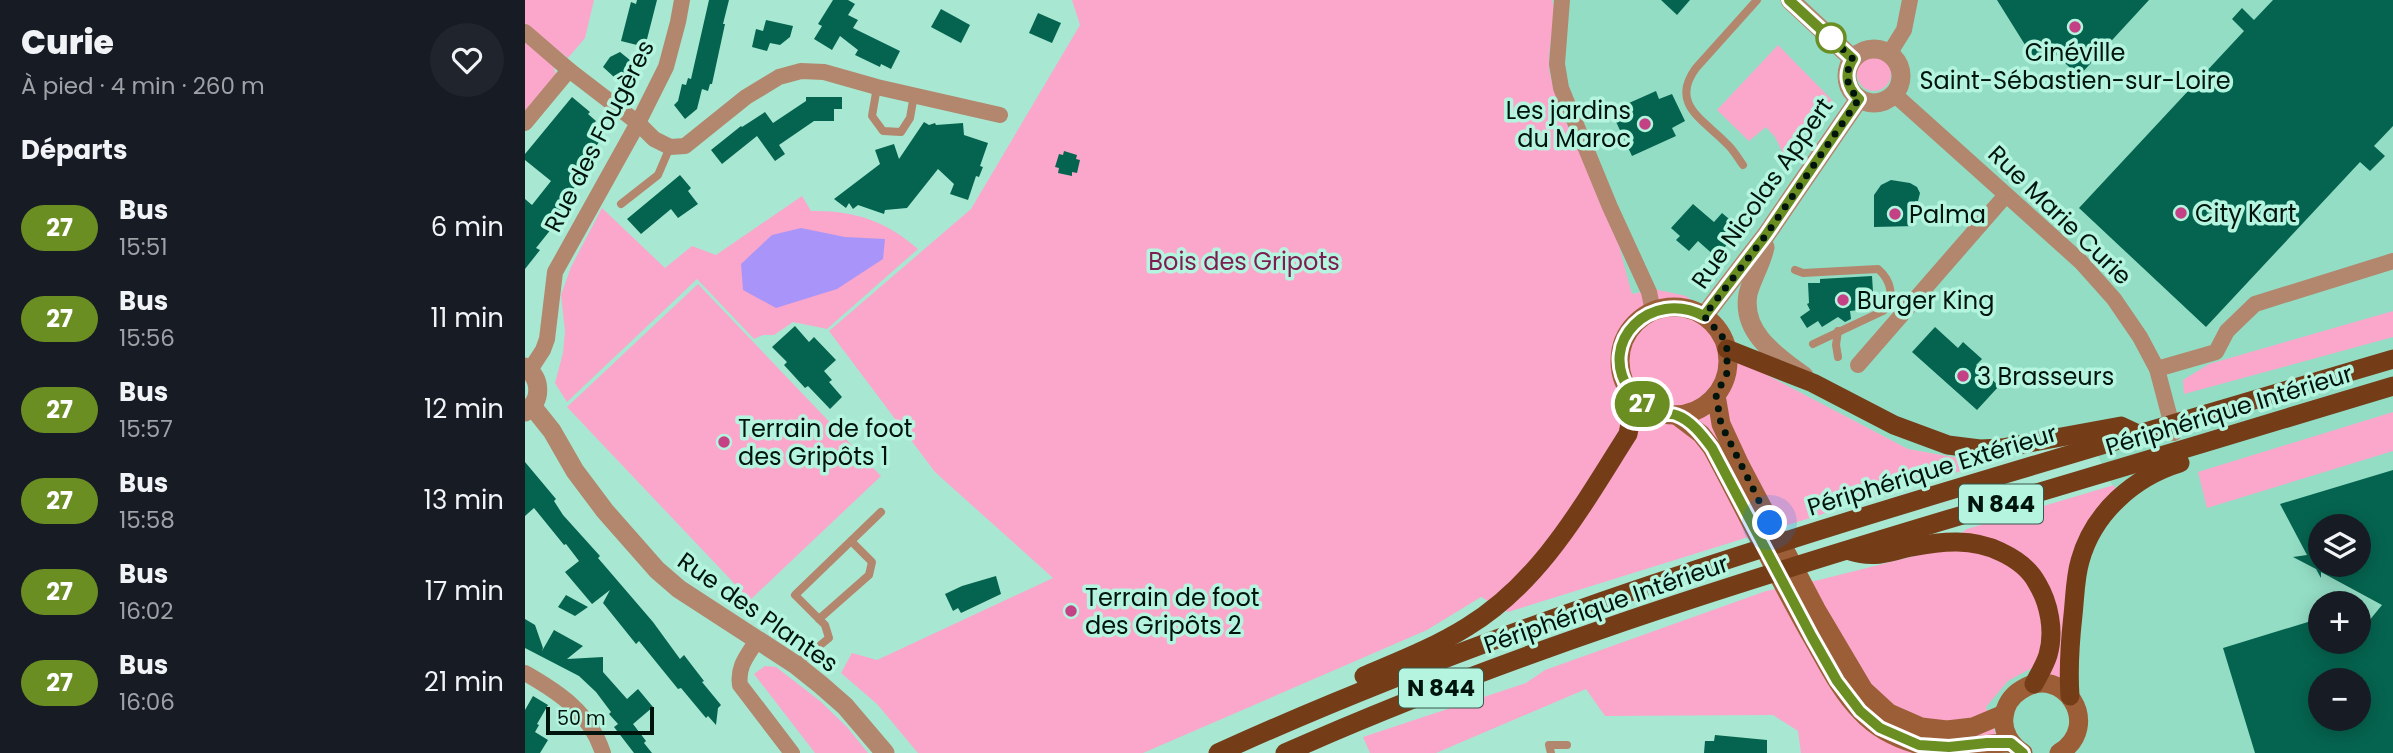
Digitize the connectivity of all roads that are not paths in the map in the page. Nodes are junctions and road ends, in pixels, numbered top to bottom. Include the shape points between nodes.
1 (682, 0) edge
2 (1562, 0) edge
3 (1757, 0) edge
4 (1790, 0) edge
5 (1910, 0) edge
6 (525, 32) edge
7 (1889, 54) junction
8 (1853, 59) junction
9 (569, 69) junction
10 (877, 87) junction
11 (1894, 94) junction
12 (914, 96) junction
13 (1859, 99) junction
14 (1000, 115) dead end
15 (525, 123) edge
16 (638, 123) junction
17 (670, 148) junction
18 (1743, 165) dead end
19 (2006, 195) junction
20 (621, 204) dead end
21 (1766, 235) junction
22 (2393, 261) edge
23 (1795, 270) dead end
24 (1653, 311) junction
25 (1704, 316) junction
26 (1838, 331) junction
27 (1813, 344) dead end
28 (1727, 349) junction
29 (1837, 357) dead end
30 (2393, 359) edge
31 (1858, 365) dead end
32 (527, 369) edge
33 (2157, 369) junction
34 (1813, 383) junction
35 (2393, 386) edge
36 (1629, 390) junction
37 (1716, 395) junction
38 (529, 409) edge
39 (1676, 415) junction
40 (2174, 433) dead end
41 (2137, 434) junction
42 (2159, 463) junction
43 (1751, 504) junction
44 (881, 512) dead end
45 (851, 541) junction
46 (1846, 550) junction
47 (1808, 612) junction
48 (819, 619) junction
49 (757, 640) junction
50 (796, 665) junction
51 (525, 673) edge
52 (2035, 684) junction
53 (2070, 696) junction
54 (1330, 704) junction
55 (2004, 713) junction
56 (2077, 732) junction
57 (1567, 745) dead end
58 (2017, 748) edge
59 (603, 753) edge
60 (792, 753) edge
61 (885, 753) edge
62 (1218, 753) edge
63 (1285, 753) edge
64 (1551, 753) edge
65 (2059, 753) edge
66 (2086, 753) edge

1 - 16 street, Rue des Fougères via 666,67
2 - 24 street via 1557,64 1561,88 1649,292
3 - 18 lane via 1696,68 1686,86 1693,112
4 - 8 street
5 - 7 street via 1904,30
6 - 9 street
7 - 8 street via 1870,49
7 - 11 street via 1900,72
8 - 13 street via 1847,82
9 - 15 street
9 - 16 street
10 - 12 street
10 - 12 lane via 872,116 883,131 901,132 910,118
10 - 17 street via 824,72 779,76 685,146
11 - 13 street via 1878,103
11 - 19 street, Rue Marie Curie
12 - 14 street
13 - 21 street, Rue Nicolas Appert
16 - 17 street
16 - 32 street, Rue des Fougères via 555,272 547,340
17 - 20 lane via 658,175
19 - 31 street
19 - 33 street, Rue Marie Curie via 2081,262 2114,299
21 - 25 street, Rue Nicolas Appert
21 - 34 street via 1748,295 1753,328 1763,344
22 - 33 street via 2255,304 2227,331 2216,352
23 - 26 lane via 1878,269 1885,274 1891,290 1888,307
24 - 25 main road via 1684,308
24 - 36 main road via 1629,331 1621,350 1621,371
25 - 28 main road
26 - 27 lane
26 - 29 lane
28 - 34 highway
28 - 37 main road via 1727,373
30 - 41 highway, Périphérique Extérieur / N 844
32 - 38 street via 538,387
33 - 40 street, Rue Marie Curie
34 - 41 highway via 1894,425 1948,445 2002,448 2121,426
35 - 42 highway, Périphérique Intérieur
36 - 39 main road via 1645,406
36 - 54 highway via 1632,413 1628,435 1556,546 1527,580 1468,627 1343,686
37 - 39 main road via 1698,409
37 - 43 main road via 1721,424
38 - 49 street, Rue des Plantes via 552,431 575,471 650,563 679,589
39 - 43 main road via 1701,434
41 - 54 highway, Périphérique Extérieur / N 844 via 1652,584
42 - 46 highway, Périphérique Intérieur / N 844
42 - 53 highway via 2101,517 2085,547 2070,641
43 - 47 main road
44 - 45 lane
45 - 48 lane via 872,562 869,575
45 - 48 lane via 796,595
46 - 52 highway via 1867,557 1966,542 2011,557 2034,577 2049,614 2049,654
46 - 63 highway, Périphérique Intérieur / N 844 via 1520,658
47 - 55 main road via 1864,690 1900,719 1947,730 1973,727
47 - 58 main road via 1849,698 1880,728 1931,747
48 - 50 lane via 829,638
49 - 50 street, Rue des Plantes
49 - 60 street via 741,666 740,685
50 - 61 street, Rue des Plantes via 845,706
51 - 59 street via 568,700 584,716
52 - 53 main road via 2054,685
52 - 55 main road via 2015,694
53 - 56 main road via 2079,717
54 - 62 highway, Périphérique Extérieur / N 844
55 - 58 main road via 2005,729
56 - 65 main road
56 - 66 main road
57 - 64 lane via 1549,745

